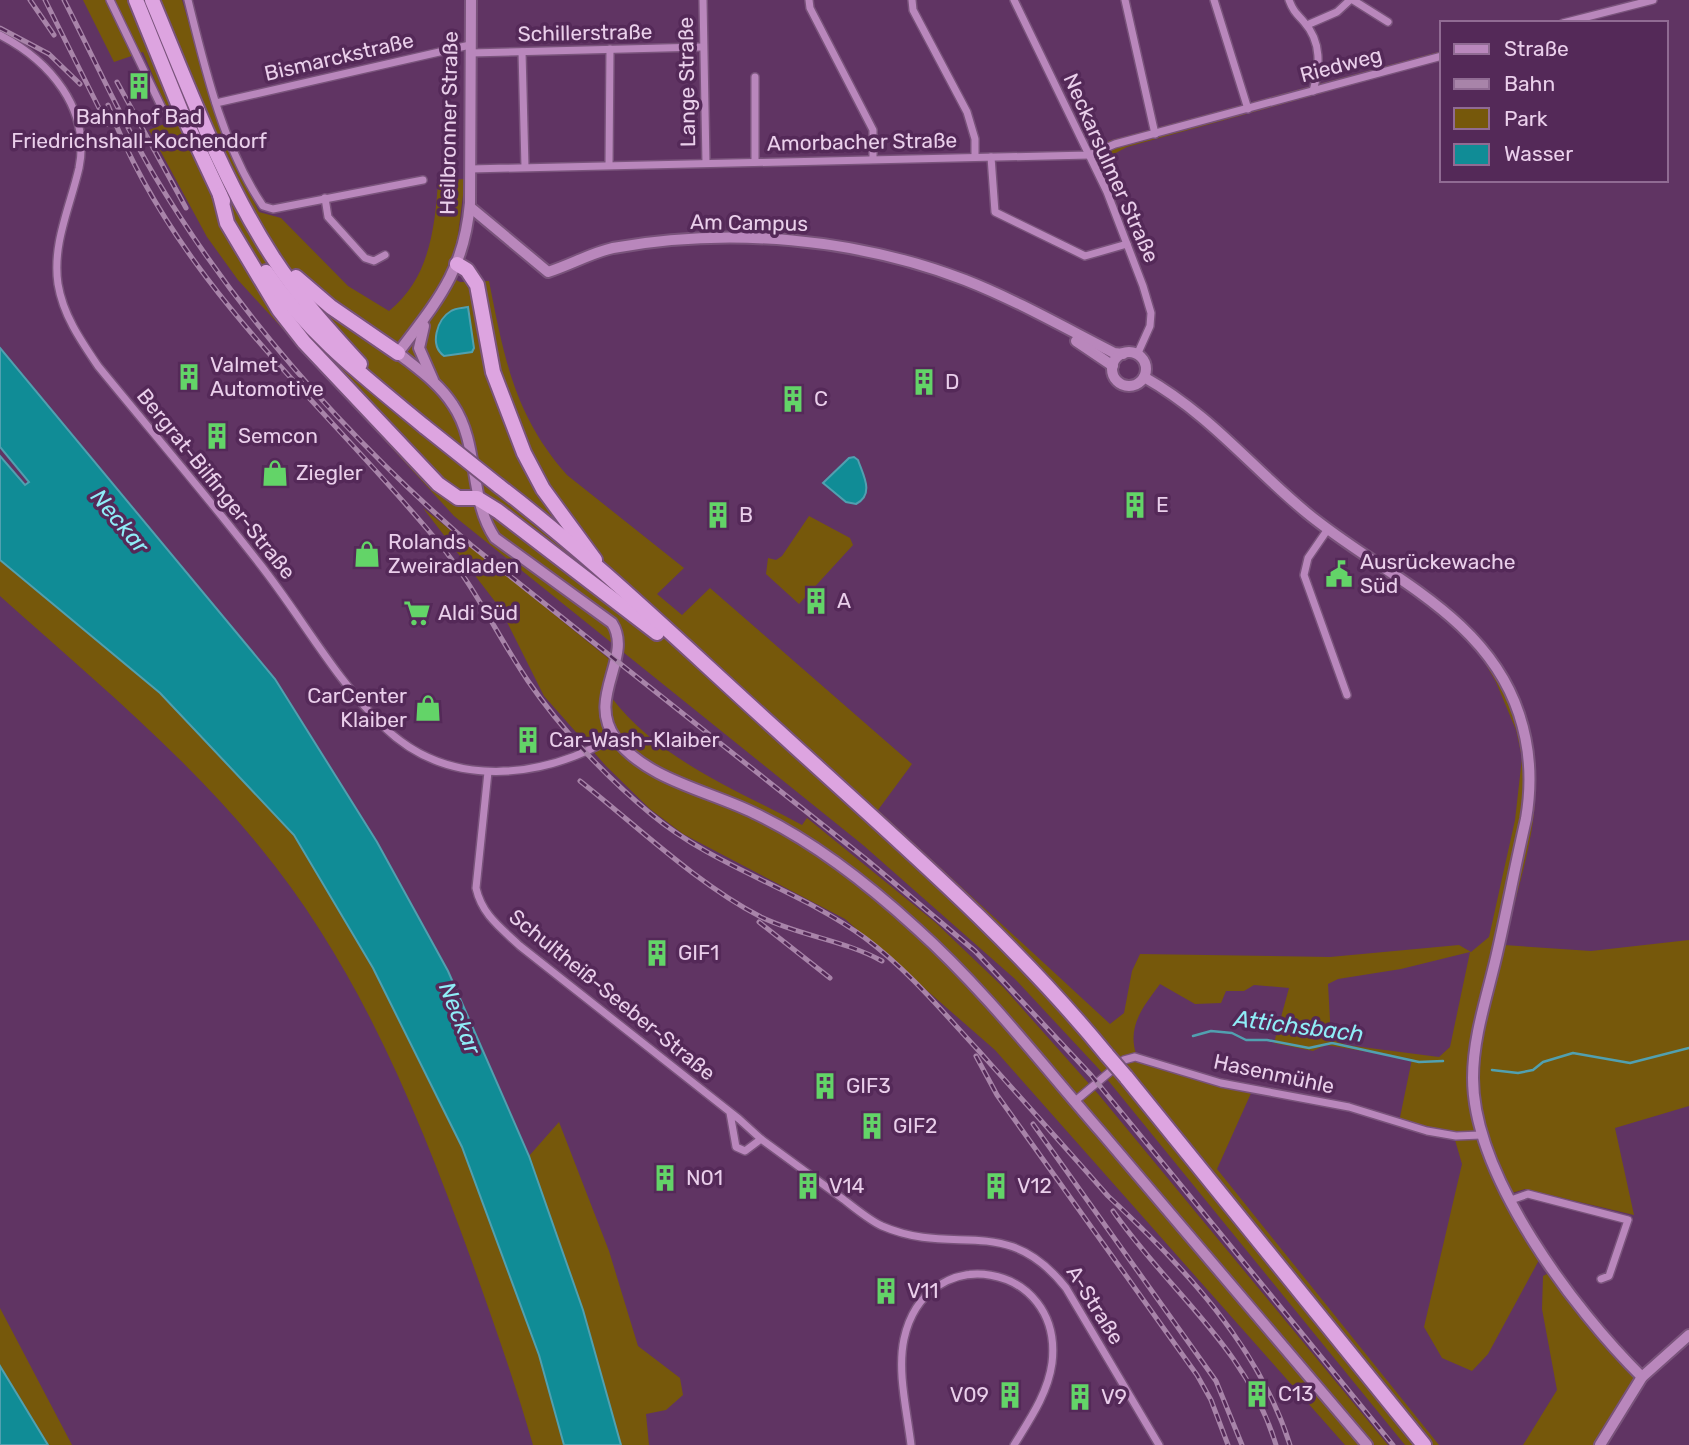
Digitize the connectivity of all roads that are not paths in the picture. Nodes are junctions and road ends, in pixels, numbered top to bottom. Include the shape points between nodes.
1 (110, 0) edge
2 (136, 0) edge
3 (152, 0) edge
4 (188, 0) edge
5 (471, 0) edge
6 (703, 0) edge
7 (809, 0) edge
8 (912, 0) edge
9 (1014, 0) edge
10 (1125, 0) edge
11 (1214, 0) edge
12 (1289, 0) edge
13 (1351, 0) edge
14 (1653, 0) edge
15 (1571, 21) edge
16 (1388, 22) dead end
17 (1307, 25) junction
18 (0, 35) edge
19 (702, 47) junction
20 (470, 49) junction
21 (610, 49) junction
22 (522, 52) junction
23 (1440, 57) edge
24 (755, 77) dead end
25 (1312, 91) junction
26 (216, 103) junction
27 (162, 108) dead end
28 (1248, 109) junction
29 (1155, 134) junction
30 (1089, 155) junction
31 (975, 157) junction
32 (991, 157) junction
33 (873, 158) junction
34 (755, 162) junction
35 (706, 163) junction
36 (608, 165) junction
37 (525, 167) junction
38 (470, 169) junction
39 (423, 180) dead end
40 (220, 195) junction
41 (325, 198) junction
42 (470, 207) junction
43 (260, 233) junction
44 (1127, 244) junction
45 (385, 255) dead end
46 (457, 264) junction
47 (437, 302) junction
48 (1042, 318) junction
49 (398, 354) junction
50 (1123, 354) junction
51 (1137, 355) junction
52 (1113, 366) junction
53 (1144, 377) junction
54 (434, 381) junction
55 (377, 387) junction
56 (477, 498) junction
57 (1328, 529) junction
58 (600, 570) junction
59 (707, 666) junction
60 (1346, 695) dead end
61 (614, 737) junction
62 (488, 772) junction
63 (1074, 1102) junction
64 (730, 1113) junction
65 (1481, 1135) junction
66 (761, 1139) junction
67 (810, 1175) joint
68 (1511, 1200) junction
69 (1601, 1279) dead end
70 (1689, 1335) edge
71 (1643, 1377) junction
72 (911, 1445) edge
73 (1014, 1445) edge
74 (1158, 1445) edge
75 (1367, 1445) edge
76 (1424, 1445) edge
77 (1600, 1445) edge

1 - 27 street
2 - 40 highway
3 - 43 highway via 220,159
4 - 26 street
5 - 20 street, Heilbronner Straße
6 - 19 street, Lange Straße
7 - 33 street via 873,130
8 - 31 street via 971,123
9 - 30 street, Neckarsulmer Straße
10 - 29 street
11 - 28 street
12 - 17 street via 1293,13
13 - 16 street
13 - 17 street via 1337,12
14 - 15 street
17 - 25 street via 1320,68
18 - 62 street, Bergrat-Bilfinger-Straße via 46,68 77,115 81,152 58,250 58,283 66,311 92,357 386,729 431,758
19 - 21 street, Schillerstraße
19 - 35 street, Lange Straße
20 - 22 street, Schillerstraße
20 - 26 street, Bismarckstraße
20 - 38 street, Heilbronner Straße
21 - 22 street, Schillerstraße
21 - 36 street
22 - 37 street
23 - 25 street, Riedweg
24 - 34 street
25 - 28 street, Riedweg
26 - 41 street via 263,206 273,209
28 - 29 street, Amorbacher Straße
29 - 30 street, Amorbacher Straße
30 - 32 street, Amorbacher Straße
30 - 44 street, Neckarsulmer Straße
31 - 32 street, Amorbacher Straße
31 - 33 street, Amorbacher Straße
32 - 44 street via 992,201 1000,215 1085,256
33 - 34 street, Amorbacher Straße
34 - 35 street, Amorbacher Straße
35 - 36 street, Amorbacher Straße
36 - 37 street, Amorbacher Straße
37 - 38 street, Amorbacher Straße
38 - 42 street, Heilbronner Straße
39 - 41 street
40 - 55 highway via 291,308
40 - 56 highway via 227,223 279,310 304,342 438,484 458,498
41 - 45 street via 328,217 365,258 374,261
42 - 46 street, Heilbronner Straße
42 - 48 street, Am Campus via 548,272 605,251 659,243 792,241 863,250 919,265 997,293
43 - 49 highway via 313,294
43 - 55 highway via 304,300
44 - 51 street, Neckarsulmer Straße via 1150,313 1150,326
46 - 47 street, Heilbronner Straße
46 - 58 highway via 477,285 493,372 524,453 543,489
47 - 49 street, Heilbronner Straße
47 - 54 street via 420,333 419,348
48 - 50 street, Am Campus
48 - 52 street, Am Campus
49 - 54 street
50 - 51 street
50 - 52 street
51 - 53 street via 1146,367
52 - 53 street via 1115,377 1125,385
53 - 57 street via 1208,420
54 - 56 street via 462,421
55 - 58 highway, bridge
56 - 59 highway via 666,641
56 - 61 street via 486,525 506,548 617,630 620,641 605,697
57 - 60 street via 1308,558 1304,575
57 - 65 street via 1466,629 1495,663 1523,726 1529,765 1527,811 1475,1058 1474,1095
58 - 59 highway
59 - 76 highway, bridge via 1005,942 1126,1077
61 - 62 street, Bergrat-Bilfinger-Straße via 555,765
61 - 63 street via 634,759 773,822 861,882 917,928 995,1008
62 - 64 street, Schultheiß-Seeber-Straße via 476,888 488,916
63 - 65 street, Hasenmühle via 1124,1059 1135,1057 1221,1083 1349,1107 1427,1131
63 - 75 street
64 - 66 street, Schultheiß-Seeber-Straße
64 - 66 street via 736,1147 745,1151
65 - 68 street
66 - 67 street, Schultheiß-Seeber-Straße
67 - 74 street, A-Straße via 880,1225 916,1238 1011,1245 1048,1265
68 - 69 street via 1528,1194 1628,1220 1613,1252 1609,1276
68 - 71 street via 1573,1301
70 - 71 street
71 - 77 street
72 - 73 street via 901,1357 912,1316 928,1293 948,1279 973,1273 1014,1283 1036,1299 1052,1330 1052,1364 1040,1402

